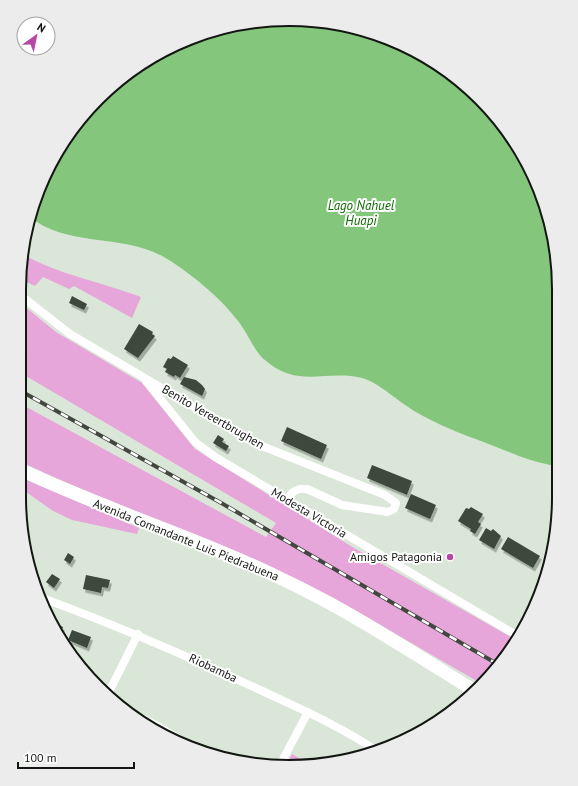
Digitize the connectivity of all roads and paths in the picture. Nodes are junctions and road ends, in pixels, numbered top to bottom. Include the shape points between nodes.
1 (26, 300) edge
2 (143, 376) junction
3 (26, 472) edge
4 (286, 500) junction
5 (47, 600) edge
6 (514, 633) edge
7 (138, 634) junction
8 (469, 688) edge
9 (110, 690) edge
10 (308, 712) junction
11 (370, 747) edge
12 (283, 760) edge

1 - 2 street, Benito Vereertbrughen via 70,334
2 - 4 street, Modesta Victoria via 195,442
2 - 4 street, Benito Vereertbrughen via 257,444 385,495 396,504 394,509 388,512 342,505 307,489 293,492
3 - 8 main road, Avenida Comandante Luis Piedrabuena via 285,580 324,600
4 - 6 street, Modesta Victoria
5 - 7 street, Riobamba
7 - 9 street
7 - 10 street, Riobamba
10 - 11 street, Riobamba
10 - 12 street

